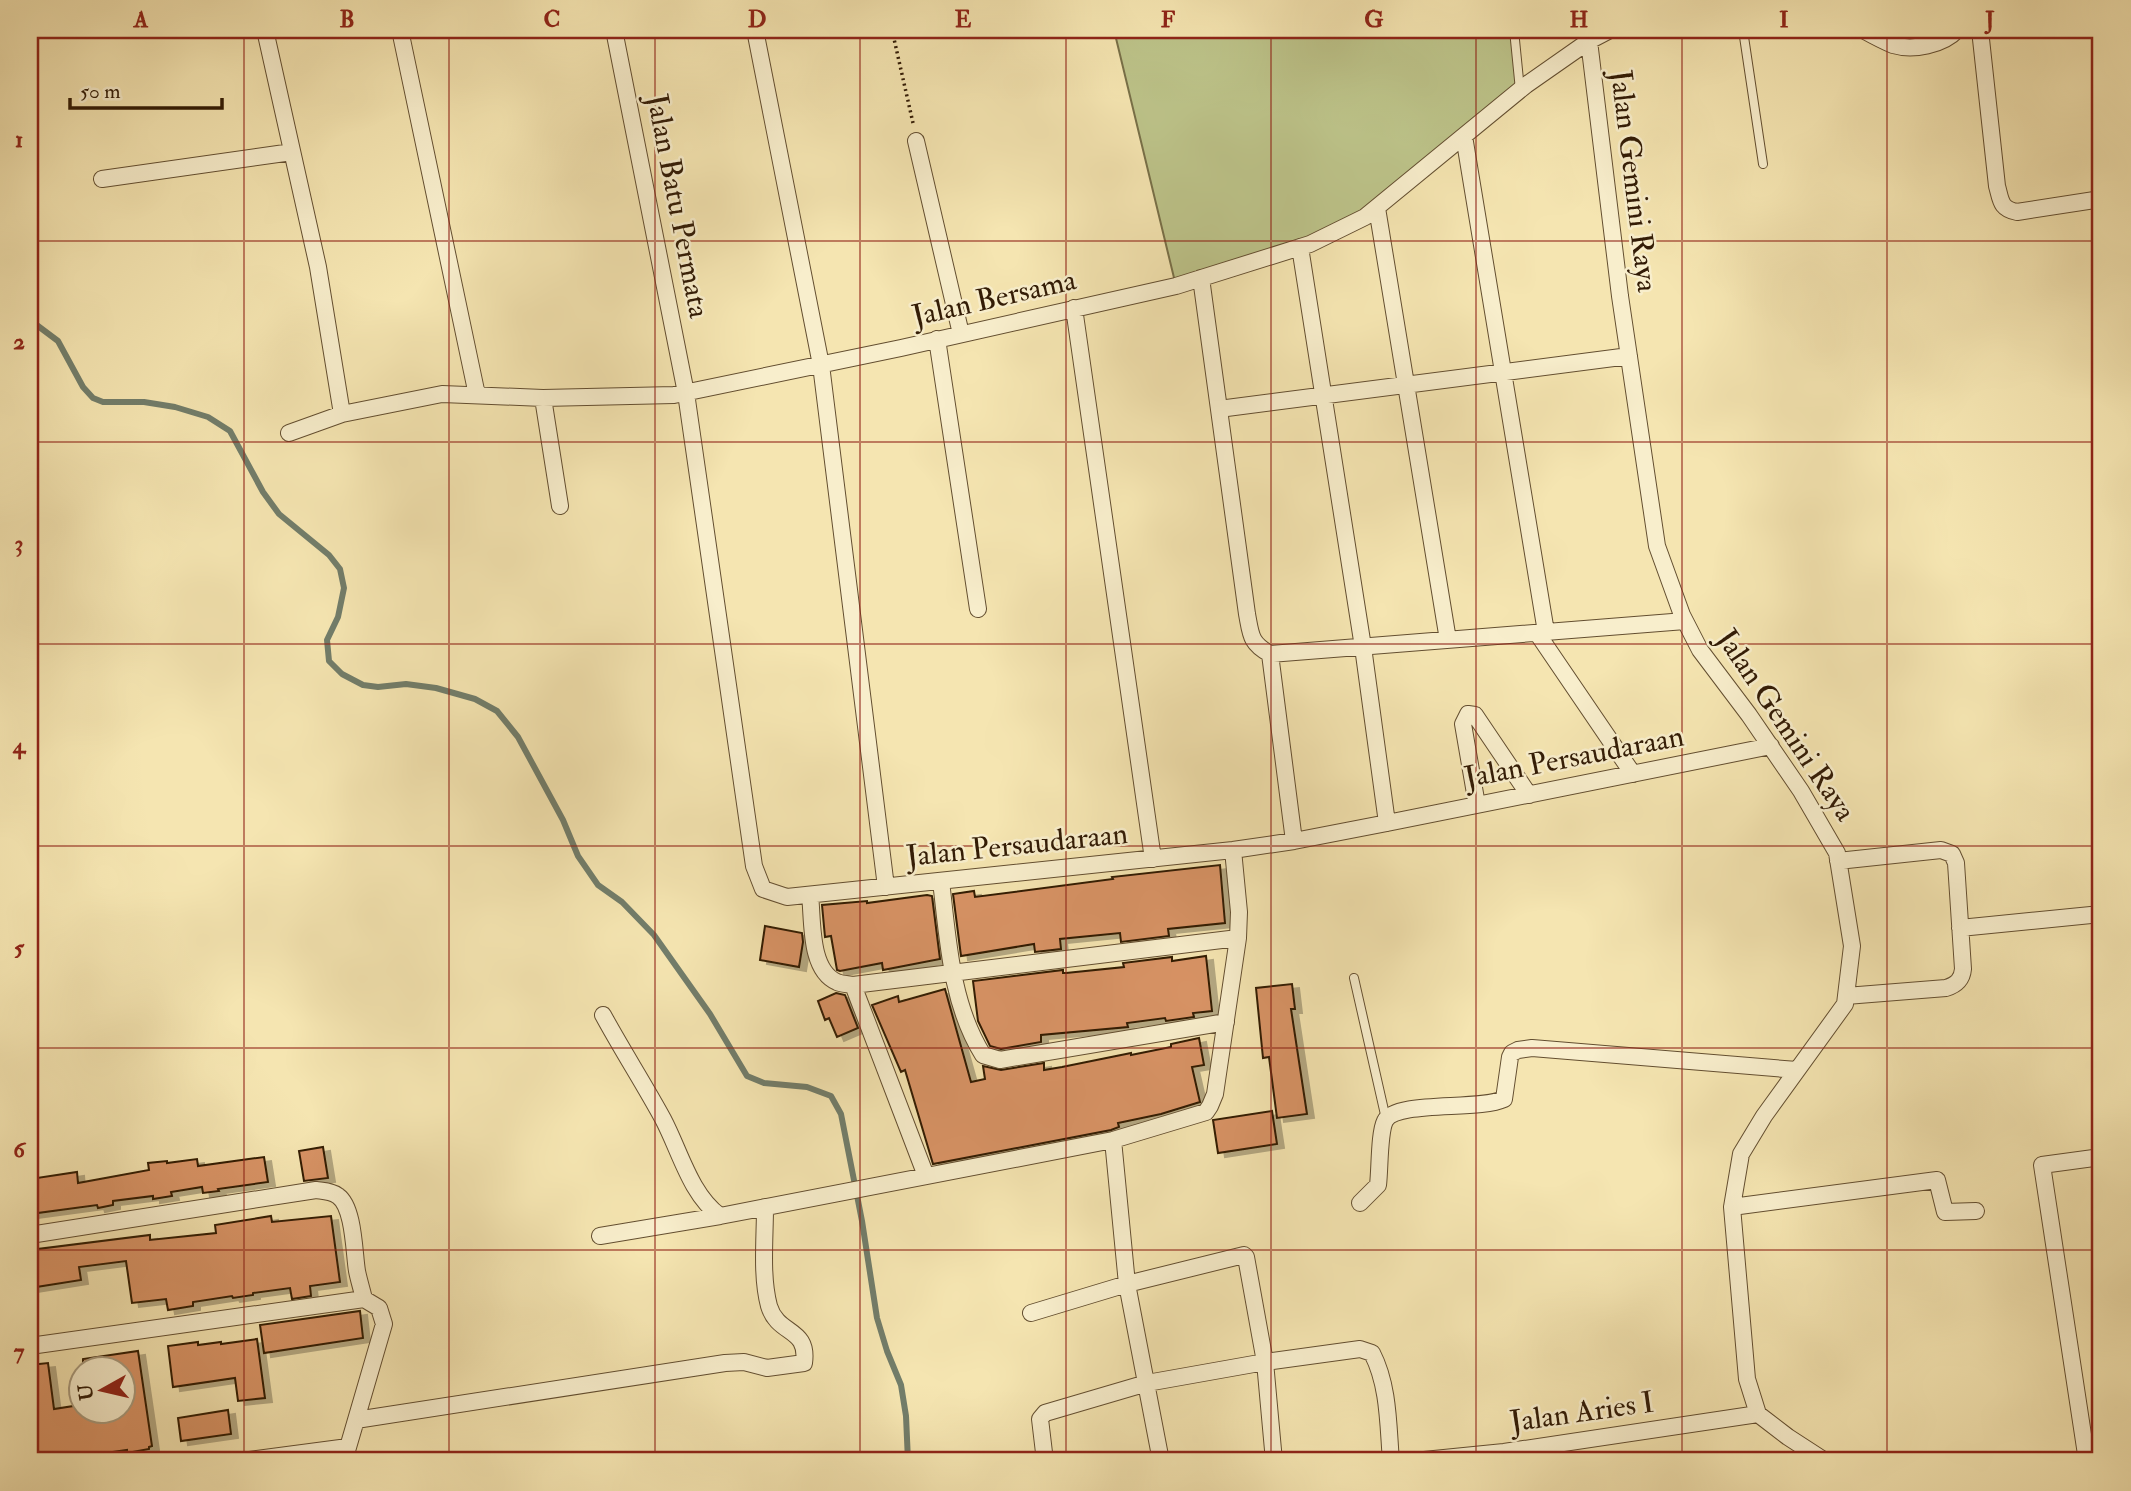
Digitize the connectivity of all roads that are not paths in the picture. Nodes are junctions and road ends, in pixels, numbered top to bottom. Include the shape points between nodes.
1 (265, 30) edge
2 (400, 30) edge
3 (614, 30) edge
4 (755, 30) edge
5 (1514, 30) edge
6 (1610, 30) edge
7 (1743, 30) edge
8 (1863, 30) edge
9 (1957, 30) edge
10 (1980, 30) edge
11 (1589, 41) junction
12 (1520, 90) junction
13 (1464, 136) junction
14 (916, 141) road end
15 (292, 152) junction
16 (1763, 164) dead end
17 (102, 179) dead end
18 (2101, 199) edge
19 (1377, 208) junction
20 (1300, 247) junction
21 (1201, 278) junction
22 (1074, 308) junction
23 (961, 334) junction
24 (937, 339) junction
25 (1629, 356) junction
26 (821, 365) junction
27 (1503, 372) junction
28 (1406, 385) junction
29 (686, 393) junction
30 (477, 395) junction
31 (1323, 396) junction
32 (542, 398) junction
33 (1219, 409) junction
34 (342, 414) junction
35 (289, 433) dead end
36 (560, 506) dead end
37 (978, 609) dead end
38 (1685, 621) junction
39 (1541, 632) junction
40 (1448, 640) junction
41 (1363, 647) junction
42 (1270, 654) junction
43 (1771, 746) junction
44 (1633, 774) junction
45 (1529, 795) junction
46 (1477, 805) junction
47 (1387, 823) junction
48 (1294, 841) junction
49 (1233, 850) junction
50 (1153, 859) junction
51 (1838, 861) junction
52 (941, 881) junction
53 (886, 887) junction
54 (810, 895) junction
55 (2101, 914) edge
56 (1960, 928) junction
57 (1238, 938) junction
58 (952, 972) junction
59 (1354, 978) dead end
60 (853, 985) junction
61 (1846, 996) junction
62 (603, 1015) dead end
63 (1226, 1022) junction
64 (1797, 1070) junction
65 (1386, 1119) junction
66 (1113, 1140) junction
67 (2101, 1157) edge
68 (926, 1176) junction
69 (1360, 1203) dead end
70 (765, 1207) junction
71 (1732, 1207) junction
72 (1976, 1210) dead end
73 (720, 1216) junction
74 (30, 1235) edge
75 (600, 1236) dead end
76 (1127, 1284) junction
77 (364, 1299) junction
78 (1031, 1313) dead end
79 (30, 1346) edge
80 (1265, 1362) junction
81 (1147, 1383) junction
82 (1758, 1414) junction
83 (356, 1420) junction
84 (346, 1454) edge
85 (1505, 1457) edge
86 (242, 1461) edge
87 (1045, 1461) edge
88 (1161, 1461) edge
89 (1274, 1461) edge
90 (1391, 1461) edge
91 (1413, 1461) edge
92 (1825, 1461) edge
93 (2087, 1461) edge

1 - 15 street
2 - 30 street
3 - 29 street, Jalan Batu Permata
4 - 26 street
5 - 12 lane
6 - 11 street, Jalan Bersama
7 - 16 lane
8 - 9 street via 1893,45 1909,47 1942,41
10 - 18 street via 2002,204 2017,212
11 - 12 street, Jalan Bersama
11 - 25 street, Jalan Gemini Raya
12 - 13 street, Jalan Bersama
13 - 19 street, Jalan Bersama
13 - 27 street
14 - 23 street
15 - 17 street
15 - 34 street via 326,309
19 - 20 street, Jalan Bersama
19 - 28 street
20 - 21 street, Jalan Bersama
20 - 31 street
21 - 22 street, Jalan Bersama
21 - 33 street
22 - 23 street, Jalan Bersama
22 - 50 street
23 - 24 street, Jalan Bersama
24 - 26 street, Jalan Bersama
24 - 37 street
25 - 27 street
25 - 38 street, Jalan Gemini Raya via 1657,545
26 - 29 street, Jalan Bersama
26 - 53 street
27 - 28 street
27 - 39 street
28 - 31 street
28 - 40 street
29 - 32 street, Jalan Bersama
29 - 54 street, Jalan Persaudaraan via 754,866 764,889 787,897
30 - 32 street, Jalan Bersama
30 - 34 street, Jalan Bersama via 442,394
31 - 33 street
31 - 41 street
32 - 36 street
33 - 42 street via 1252,638
34 - 35 street, Jalan Bersama
38 - 39 street
38 - 43 street, Jalan Gemini Raya via 1700,650
39 - 40 street
39 - 44 street
40 - 41 street
41 - 42 street
41 - 47 street
42 - 48 street
43 - 44 street, Jalan Persaudaraan
43 - 51 street, Jalan Gemini Raya
44 - 45 street, Jalan Persaudaraan
45 - 46 street, Jalan Persaudaraan
45 - 46 street via 1479,720 1468,714 1463,724
46 - 47 street, Jalan Persaudaraan
47 - 48 street, Jalan Persaudaraan
48 - 49 street, Jalan Persaudaraan
49 - 50 street, Jalan Persaudaraan
49 - 57 street
50 - 52 street, Jalan Persaudaraan
51 - 56 street via 1947,851 1956,863
51 - 61 street, Jalan Gemini Raya via 1852,946
52 - 53 street, Jalan Persaudaraan
52 - 58 street
53 - 54 street, Jalan Persaudaraan
54 - 60 street via 816,956 822,969 836,982
55 - 56 street
56 - 61 street via 1962,976 1952,986
57 - 58 street
57 - 63 street
58 - 60 street
58 - 63 street via 972,1037 983,1055 1000,1060
59 - 65 lane
60 - 68 street
61 - 64 street, Jalan Gemini Raya via 1845,1004
62 - 73 street via 662,1118 698,1195
63 - 66 street via 1214,1094 1206,1112
64 - 65 street via 1532,1048 1512,1053 1504,1099 1487,1105 1410,1108
64 - 71 street, Jalan Gemini Raya via 1741,1154
65 - 69 street via 1378,1185
66 - 68 street
66 - 76 street
67 - 93 street via 2042,1165
68 - 70 street
70 - 73 street
70 - 83 street via 770,1309 783,1327 802,1340 804,1363 767,1368 725,1363
71 - 72 street via 1937,1180 1945,1212
71 - 82 street, Jalan Gemini Raya via 1747,1379
73 - 75 street
74 - 77 street via 316,1190 330,1192 344,1202 349,1213
76 - 78 street
76 - 80 street via 1244,1255
76 - 81 street
77 - 79 street
77 - 83 street via 379,1308 384,1324
80 - 81 street
80 - 89 street
80 - 90 street via 1360,1349 1372,1353 1384,1388
81 - 87 street via 1043,1414
81 - 88 street
82 - 85 street, Jalan Aries I
82 - 92 street
83 - 84 street
84 - 86 street
85 - 91 street, Jalan Aries I

